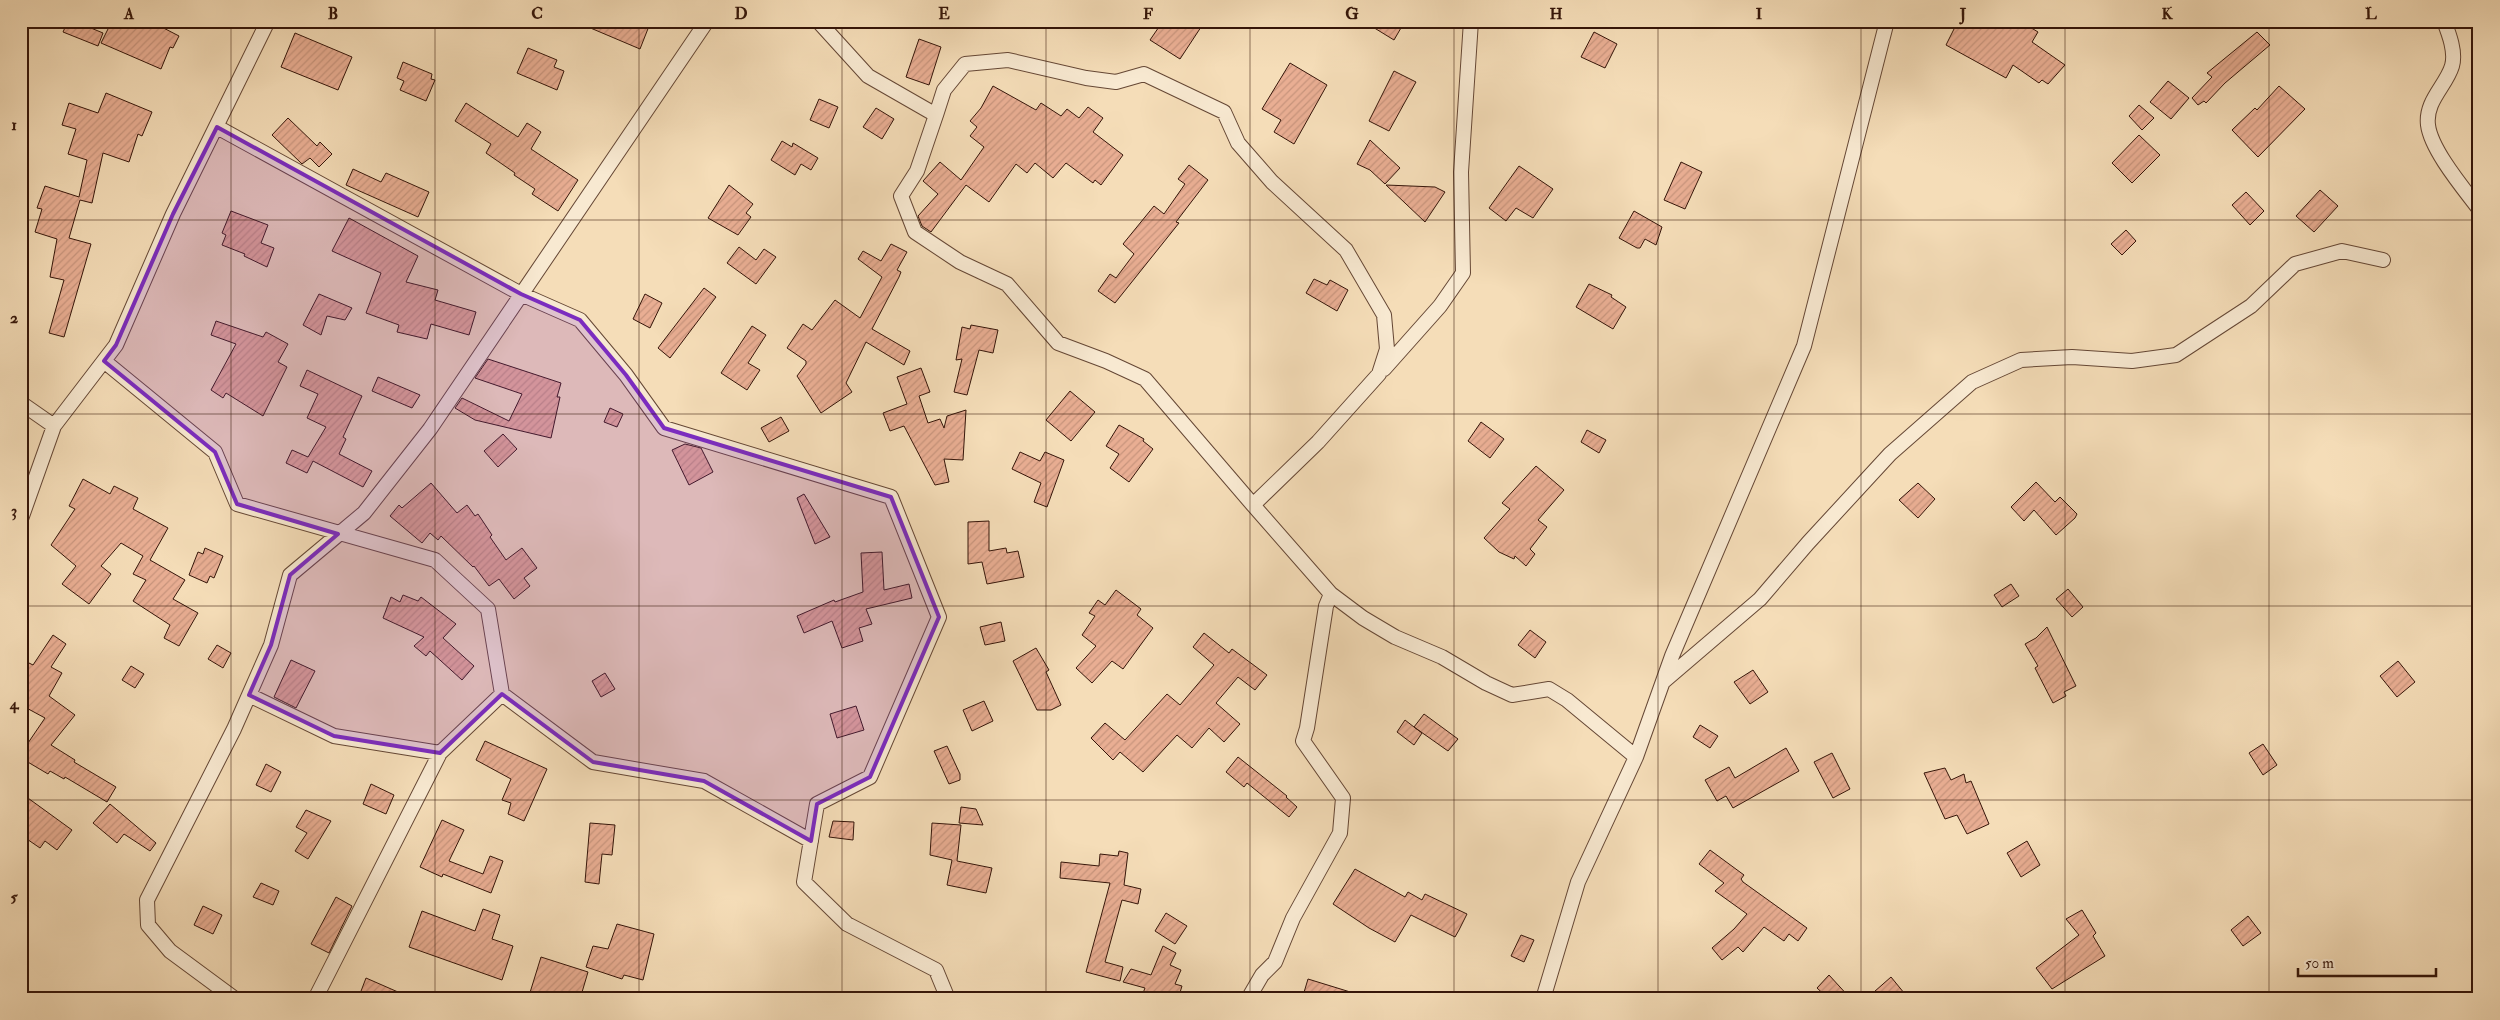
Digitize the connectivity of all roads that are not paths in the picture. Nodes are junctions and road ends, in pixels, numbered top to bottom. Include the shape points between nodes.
1 (268, 21) edge
2 (707, 21) edge
3 (818, 21) edge
4 (1471, 21) edge
5 (1887, 21) edge
6 (2444, 21) edge
7 (936, 115) junction
8 (217, 127) junction
9 (2479, 209) edge
10 (2383, 260) dead end
11 (521, 294) junction
12 (104, 361) junction
13 (1379, 374) junction
14 (21, 403) edge
15 (54, 426) junction
16 (1253, 505) junction
17 (21, 519) edge
18 (338, 534) junction
19 (1331, 594) junction
20 (1662, 683) junction
21 (502, 694) junction
22 (249, 695) junction
23 (440, 753) junction
24 (1636, 757) junction
25 (811, 841) junction
26 (235, 999) edge
27 (315, 999) edge
28 (948, 999) edge
29 (1248, 999) edge
30 (1543, 999) edge

1 - 8 street
2 - 11 street
3 - 7 street via 868,76
4 - 13 street via 1461,172 1463,273 1440,306
5 - 20 street via 1804,346
6 - 9 street via 2451,38 2452,65 2434,96 2428,124 2438,152
7 - 13 street via 944,90 965,64 1008,60 1116,82 1144,74 1224,112 1238,143 1272,182 1346,250 1375,296 1384,315 1387,349
7 - 16 street via 917,171 901,196 915,232 960,262 1006,284 1058,343 1145,379
8 - 11 street
8 - 12 street via 172,214 116,345
10 - 20 street via 2342,251 2295,264 2251,306 2176,354 2132,361 2072,357 2021,360 1972,382 1890,454 1760,599
11 - 18 street via 430,429 364,513
11 - 25 street via 580,320 626,375 664,428 892,497 939,617 870,777 817,804
12 - 15 street
12 - 18 street via 215,452 236,504
13 - 16 street via 1318,442
14 - 15 street
15 - 17 street
16 - 19 street
18 - 21 street via 436,560 488,609
18 - 22 street via 290,575 272,645
19 - 24 street via 1395,637 1442,656 1486,684 1512,695 1550,689
19 - 29 street via 1326,606 1308,728 1303,741 1343,798 1340,833 1293,918 1275,962 1262,975
20 - 24 street
21 - 23 street
21 - 25 street via 593,762 704,781
22 - 23 street via 334,736
22 - 26 street via 147,900 148,925 170,951
23 - 27 street
24 - 30 street via 1578,882
25 - 28 street via 804,882 847,924 936,970

